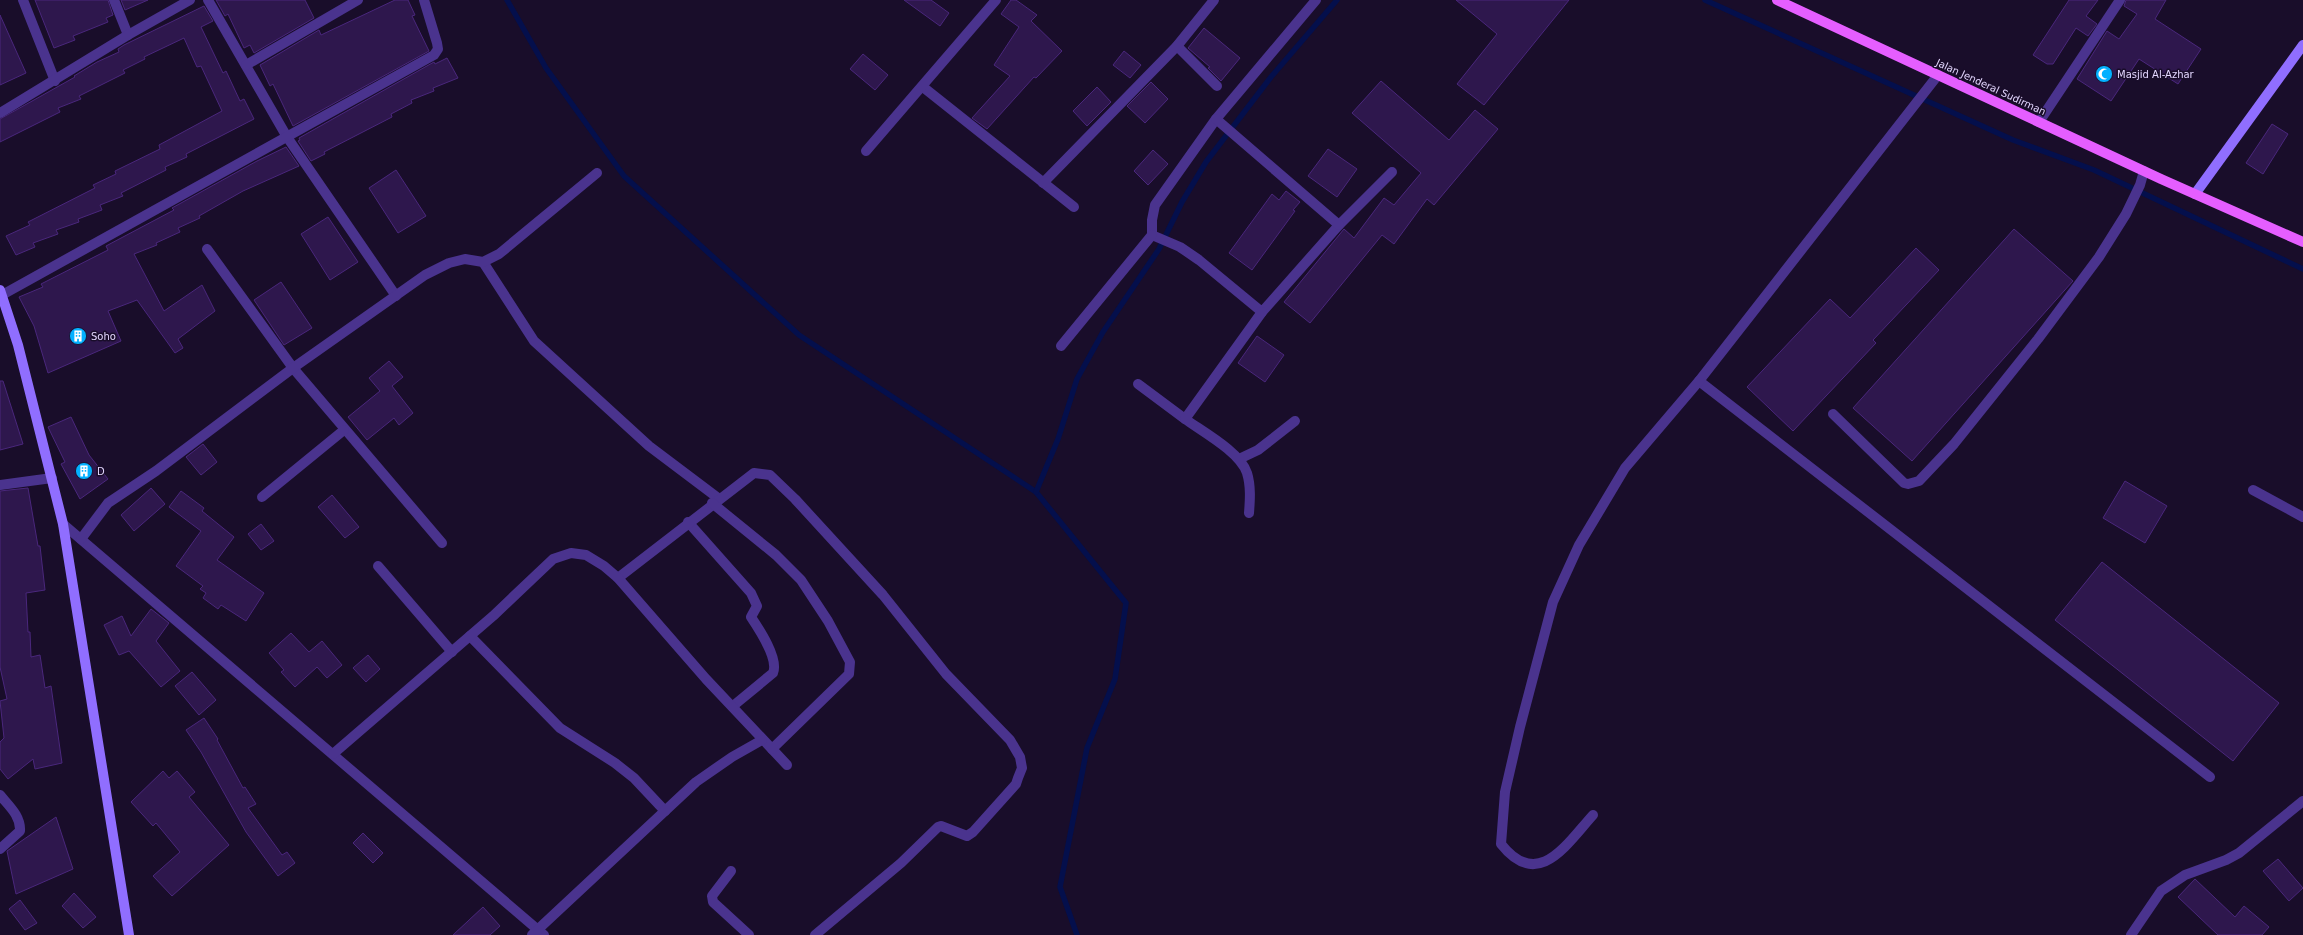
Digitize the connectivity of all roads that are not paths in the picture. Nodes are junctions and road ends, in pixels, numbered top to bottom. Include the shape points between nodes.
1 (23, 0) edge
2 (114, 0) edge
3 (190, 0) edge
4 (208, 0) edge
5 (358, 0) edge
6 (424, 0) edge
7 (996, 0) edge
8 (1214, 0) edge
9 (1316, 0) edge
10 (1777, 0) edge
11 (2120, 0) edge
12 (128, 35) junction
13 (2303, 45) edge
14 (1177, 46) junction
15 (246, 65) junction
16 (1935, 78) junction
17 (55, 81) junction
18 (922, 86) junction
19 (1217, 86) dead end
20 (0, 113) edge
21 (1216, 119) junction
22 (2039, 122) junction
23 (287, 137) junction
24 (866, 151) dead end
25 (2144, 171) junction
26 (1392, 172) dead end
27 (597, 173) dead end
28 (1043, 183) junction
29 (2195, 194) junction
30 (1074, 207) dead end
31 (1339, 225) junction
32 (1157, 237) junction
33 (2303, 242) edge
34 (207, 248) dead end
35 (483, 262) junction
36 (1, 292) edge
37 (396, 296) junction
38 (1262, 312) junction
39 (1061, 346) dead end
40 (293, 368) junction
41 (1699, 381) junction
42 (1138, 384) dead end
43 (1833, 414) dead end
44 (1185, 419) junction
45 (1295, 421) dead end
46 (344, 430) junction
47 (1239, 459) junction
48 (52, 478) junction
49 (0, 485) edge
50 (2253, 490) dead end
51 (262, 497) dead end
52 (715, 501) junction
53 (1249, 513) dead end
54 (2303, 517) edge
55 (688, 522) junction
56 (63, 524) junction
57 (80, 539) junction
58 (442, 543) dead end
59 (378, 566) dead end
60 (618, 578) junction
61 (470, 636) junction
62 (452, 652) junction
63 (732, 706) junction
64 (762, 740) junction
65 (772, 749) junction
66 (333, 754) junction
67 (787, 765) dead end
68 (2210, 777) dead end
69 (0, 795) edge
70 (2301, 806) edge
71 (665, 812) junction
72 (1593, 815) dead end
73 (0, 849) edge
74 (731, 871) dead end
75 (538, 933) edge
76 (129, 935) edge
77 (749, 935) edge
78 (815, 935) edge
79 (2131, 935) edge

1 - 17 street
2 - 12 street
3 - 12 street
4 - 15 street
5 - 15 street
6 - 23 street via 437,43 438,49 434,55
7 - 18 street
8 - 14 street
9 - 21 street
10 - 16 main road, Jalan Jenderal Sudirman
11 - 22 street
12 - 17 street
13 - 29 street
14 - 19 street
14 - 28 street
15 - 23 street
16 - 22 main road, Jalan Jenderal Sudirman
16 - 41 street
17 - 20 street
18 - 24 street
18 - 28 street
21 - 31 street
21 - 32 street via 1155,205
22 - 25 main road, Jalan Jenderal Sudirman
23 - 36 street
23 - 37 street
25 - 29 main road, Jalan Jenderal Sudirman
25 - 43 street via 2126,214 2099,257 2038,339 1954,444 1919,481 1904,483
26 - 31 street
27 - 35 street via 500,254
28 - 30 street
29 - 33 main road, Jalan Jenderal Sudirman
31 - 38 street
32 - 38 street via 1180,247 1199,260
32 - 39 street
34 - 40 street
35 - 37 street via 465,259 449,263 425,275
35 - 52 street via 534,341 648,446
36 - 48 street via 18,345
37 - 40 street
38 - 44 street
40 - 46 street
40 - 57 street via 156,471 108,503
41 - 68 street
41 - 72 street via 1625,468 1579,545 1553,602 1505,792 1501,844 1508,854 1524,865 1540,865 1560,852
42 - 44 street
44 - 47 street
45 - 47 street via 1258,450
46 - 51 street
46 - 58 street
47 - 53 street via 1247,472 1250,488
48 - 49 street
48 - 56 street
50 - 54 street
52 - 55 street
52 - 65 street via 801,580 828,621 850,662 849,674
52 - 78 street via 754,473 770,475 883,596 946,674 1010,740 1020,757 1022,768 1016,784 973,832 967,836 938,827
55 - 60 street
55 - 63 street via 752,593 757,606 751,617 768,643 774,669 772,673
56 - 57 street
56 - 76 street
57 - 66 street
59 - 62 street
60 - 61 street via 586,555 571,553 553,559
60 - 63 street
61 - 62 street
61 - 71 street via 560,728 634,778
62 - 66 street
63 - 64 street
64 - 65 street
64 - 71 street via 696,782
65 - 67 street
66 - 75 street
69 - 73 street via 18,818 20,831
70 - 79 street via 2239,853 2185,874 2161,892
71 - 75 street
74 - 77 street via 712,896 713,902

